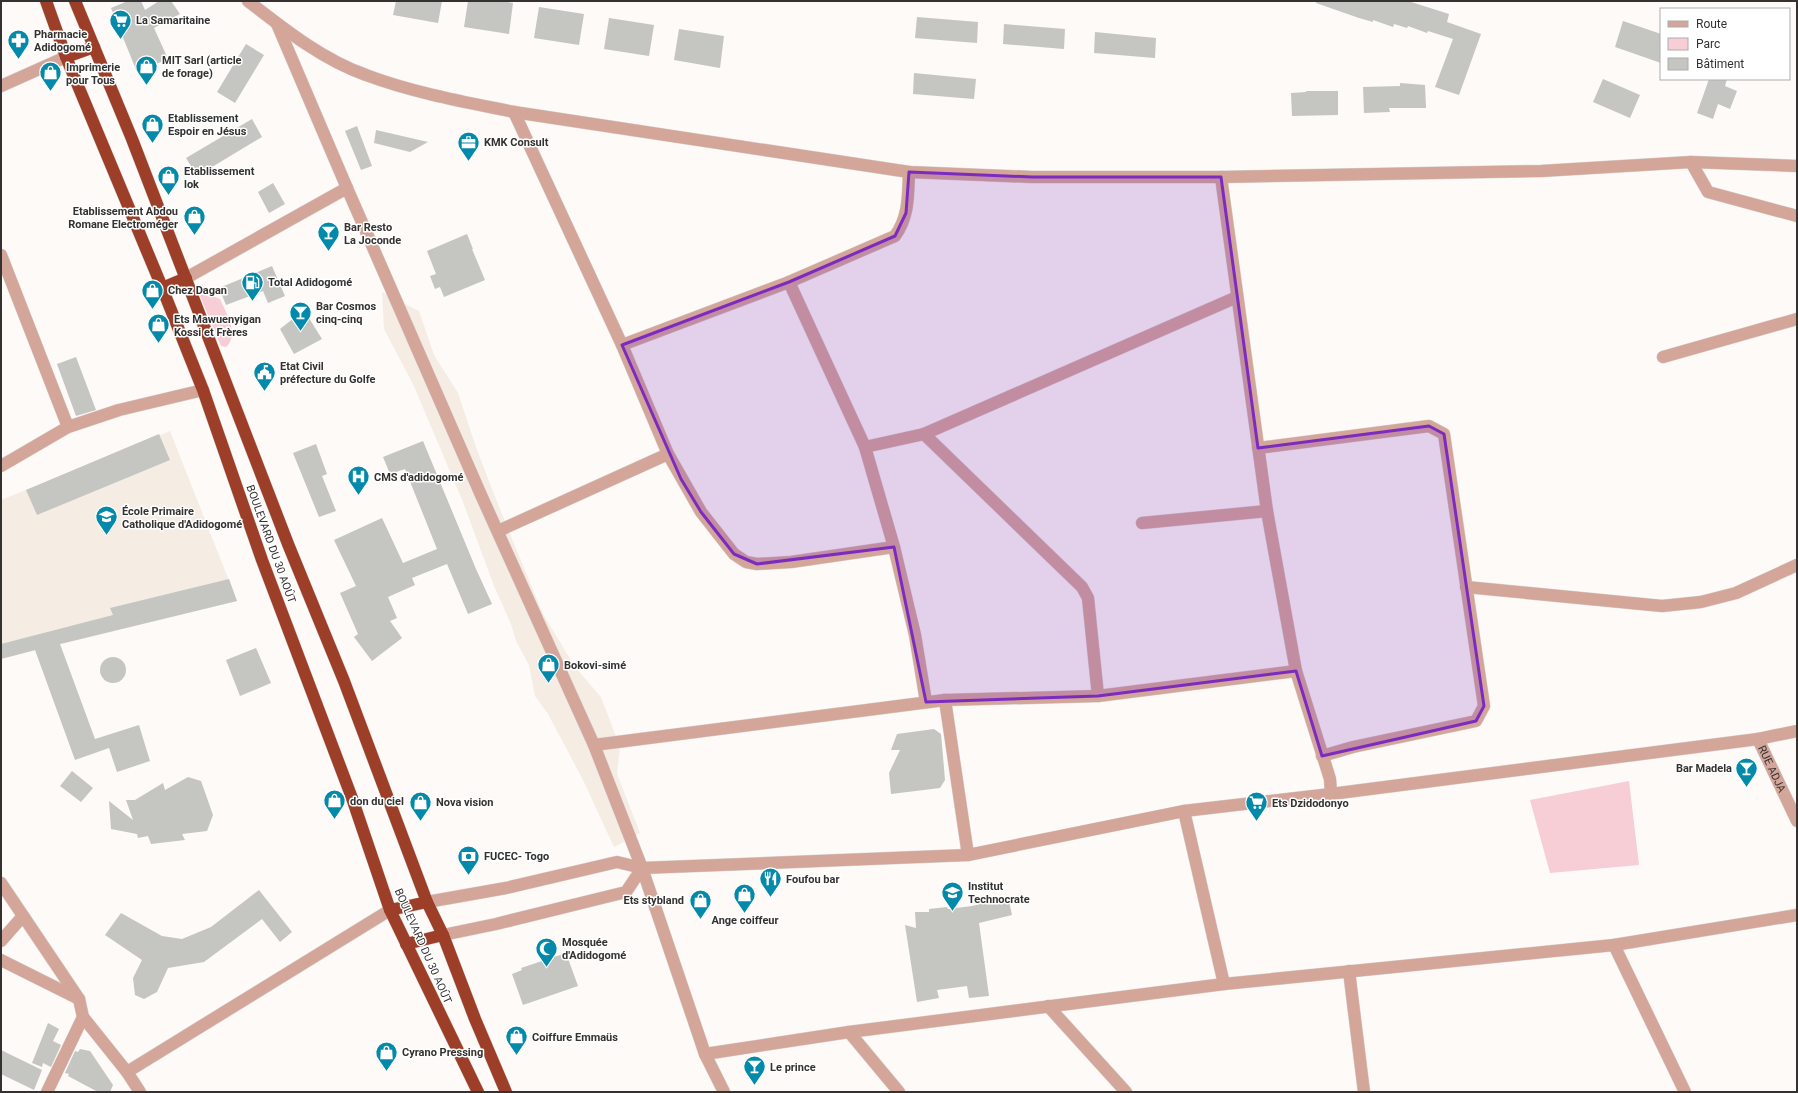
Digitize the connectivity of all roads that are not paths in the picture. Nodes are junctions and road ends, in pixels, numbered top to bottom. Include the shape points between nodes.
1 (46, 1) edge
2 (75, 1) edge
3 (248, 1) edge
4 (277, 24) junction
5 (94, 47) junction
6 (66, 57) junction
7 (1, 86) edge
8 (514, 112) junction
9 (1691, 162) junction
10 (1797, 166) edge
11 (909, 172) junction
12 (1221, 177) junction
13 (347, 188) junction
14 (1797, 216) edge
15 (1, 255) edge
16 (5, 276) edge
17 (186, 278) junction
18 (789, 282) junction
19 (162, 288) junction
20 (1237, 297) junction
21 (1797, 319) edge
22 (622, 345) junction
23 (1663, 356) dead end
24 (203, 390) junction
25 (68, 428) junction
26 (924, 434) junction
27 (865, 447) junction
28 (1258, 448) junction
29 (668, 454) junction
30 (1, 466) edge
31 (1267, 511) junction
32 (1142, 523) dead end
33 (498, 531) junction
34 (894, 547) junction
35 (1797, 565) edge
36 (1466, 587) junction
37 (1296, 671) junction
38 (1098, 696) junction
39 (945, 700) junction
40 (926, 702) junction
41 (1797, 731) edge
42 (1758, 739) junction
43 (594, 746) junction
44 (1322, 756) junction
45 (1331, 794) junction
46 (1184, 811) junction
47 (1797, 821) edge
48 (968, 855) junction
49 (642, 868) junction
50 (1, 883) edge
51 (427, 902) junction
52 (390, 910) junction
53 (1797, 915) edge
54 (23, 916) junction
55 (443, 935) junction
56 (1, 941) edge
57 (406, 944) junction
58 (1614, 945) junction
59 (1, 960) edge
60 (1348, 971) junction
61 (1224, 984) junction
62 (80, 999) junction
63 (1048, 1006) junction
64 (83, 1017) junction
65 (850, 1032) junction
66 (706, 1054) junction
67 (127, 1072) junction
68 (47, 1092) edge
69 (140, 1092) edge
70 (478, 1092) edge
71 (506, 1092) edge
72 (724, 1092) edge
73 (899, 1092) edge
74 (1126, 1092) edge
75 (1364, 1092) edge
76 (1685, 1092) edge

1 - 6 highway, BOULEVARD DU 30 AOÛT
2 - 5 highway, BOULEVARD DU 30 AOÛT
3 - 4 street
4 - 8 street via 329,58 366,75 464,102
4 - 13 street
5 - 6 highway
5 - 17 highway, BOULEVARD DU 30 AOÛT
6 - 7 street
6 - 19 highway, BOULEVARD DU 30 AOÛT
8 - 11 street
8 - 22 street
9 - 10 street
9 - 12 street via 1541,171
9 - 14 street via 1708,192
11 - 12 street via 1032,177
11 - 18 street via 906,213 902,226 895,236
12 - 20 street
13 - 17 street
13 - 33 street
15 - 16 street
16 - 25 street
17 - 19 highway
17 - 51 highway, BOULEVARD DU 30 AOÛT via 288,544 344,681
18 - 22 street
18 - 27 street
19 - 24 highway, BOULEVARD DU 30 AOÛT
20 - 26 street
20 - 28 street
21 - 23 street
22 - 29 street
24 - 25 street via 119,410
24 - 52 highway, BOULEVARD DU 30 AOÛT via 262,560 352,798
25 - 30 street
26 - 27 street
26 - 38 street via 1086,593
27 - 34 street
28 - 31 street
28 - 36 street via 1429,426 1437,429 1444,434
29 - 33 street
29 - 34 street via 701,512 734,554 746,562 791,562
31 - 32 street
31 - 37 street
33 - 43 street
34 - 40 street via 915,635
35 - 36 street via 1736,593 1700,602 1662,606
36 - 44 street via 1484,706 1476,721
37 - 38 street
37 - 44 street
38 - 39 street
39 - 40 street
39 - 48 street
40 - 43 street
41 - 42 street
42 - 45 street
42 - 47 street, RUE ADJA
43 - 49 street
44 - 45 street via 1330,779
45 - 46 street
46 - 48 street
46 - 61 street
48 - 49 street
49 - 51 street via 617,862 496,891
49 - 55 street via 626,892
49 - 66 street
50 - 54 street
51 - 52 highway
51 - 55 highway, BOULEVARD DU 30 AOÛT
52 - 57 highway, BOULEVARD DU 30 AOÛT
52 - 67 street
53 - 58 street
54 - 56 street
54 - 62 street
55 - 57 highway
55 - 71 highway, BOULEVARD DU 30 AOÛT
57 - 70 highway, BOULEVARD DU 30 AOÛT
58 - 60 street
58 - 76 street
59 - 62 street
60 - 61 street
60 - 75 street
61 - 63 street
62 - 64 street
63 - 65 street
63 - 74 street
64 - 67 street
64 - 68 street
65 - 66 street
65 - 73 street
66 - 72 street
67 - 69 street

